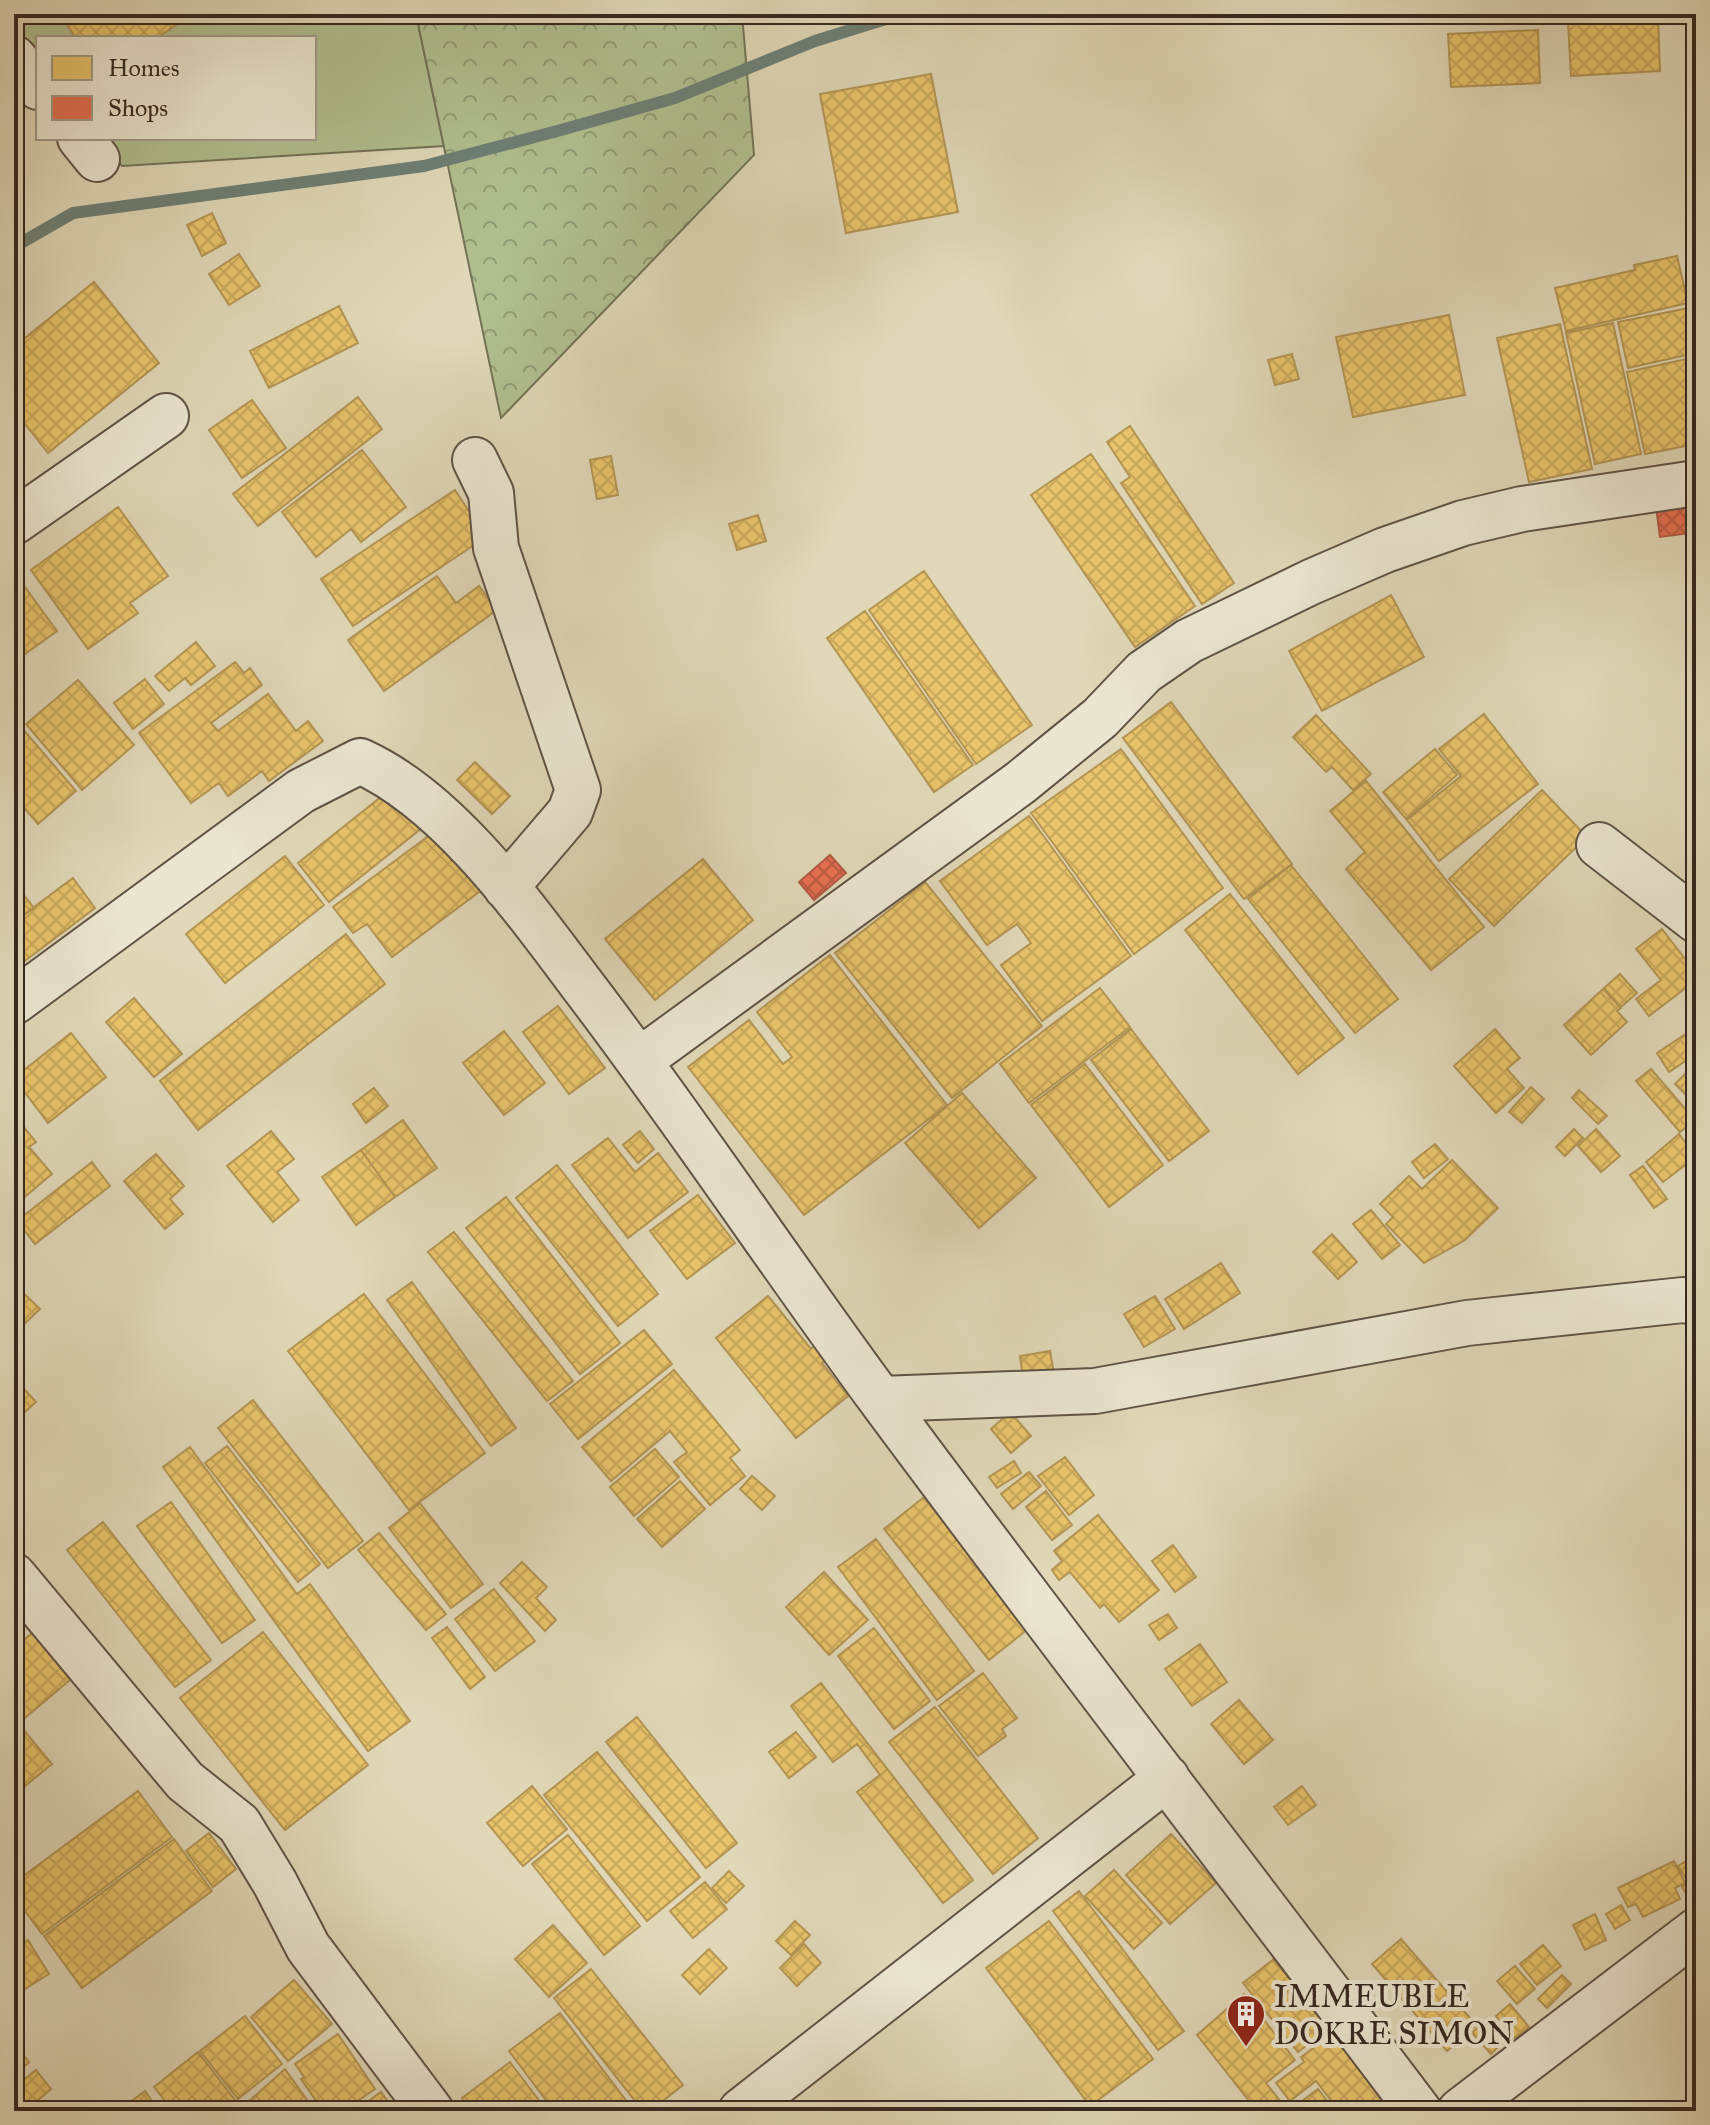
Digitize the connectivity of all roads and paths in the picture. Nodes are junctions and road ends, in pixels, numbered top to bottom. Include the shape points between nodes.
1 (14, 58) edge
2 (36, 85) edge
3 (166, 416) dead end
4 (475, 460) dead end
5 (1696, 483) edge
6 (14, 522) edge
7 (1599, 845) dead end
8 (506, 887) junction
9 (1696, 920) edge
10 (14, 1002) edge
11 (640, 1060) junction
12 (1696, 1302) edge
13 (881, 1399) junction
14 (14, 1576) edge
15 (1167, 1778) junction
16 (1696, 1931) edge
17 (431, 2111) edge
18 (741, 2111) edge
19 (1419, 2111) edge
20 (1460, 2111) edge

1 - 2 street
3 - 6 street
4 - 8 street via 491,493 496,548 578,790 570,812
5 - 11 street via 1463,523 1370,557 1189,641 1144,672 1100,718 1020,783
7 - 9 street
8 - 10 street via 471,846 422,803 386,772 360,761 301,791
8 - 11 street
11 - 13 street
12 - 13 street via 1562,1310 1467,1323 1095,1391
13 - 15 street
14 - 17 street via 185,1781 239,1824 308,1947
15 - 18 street
15 - 19 street
16 - 20 street

